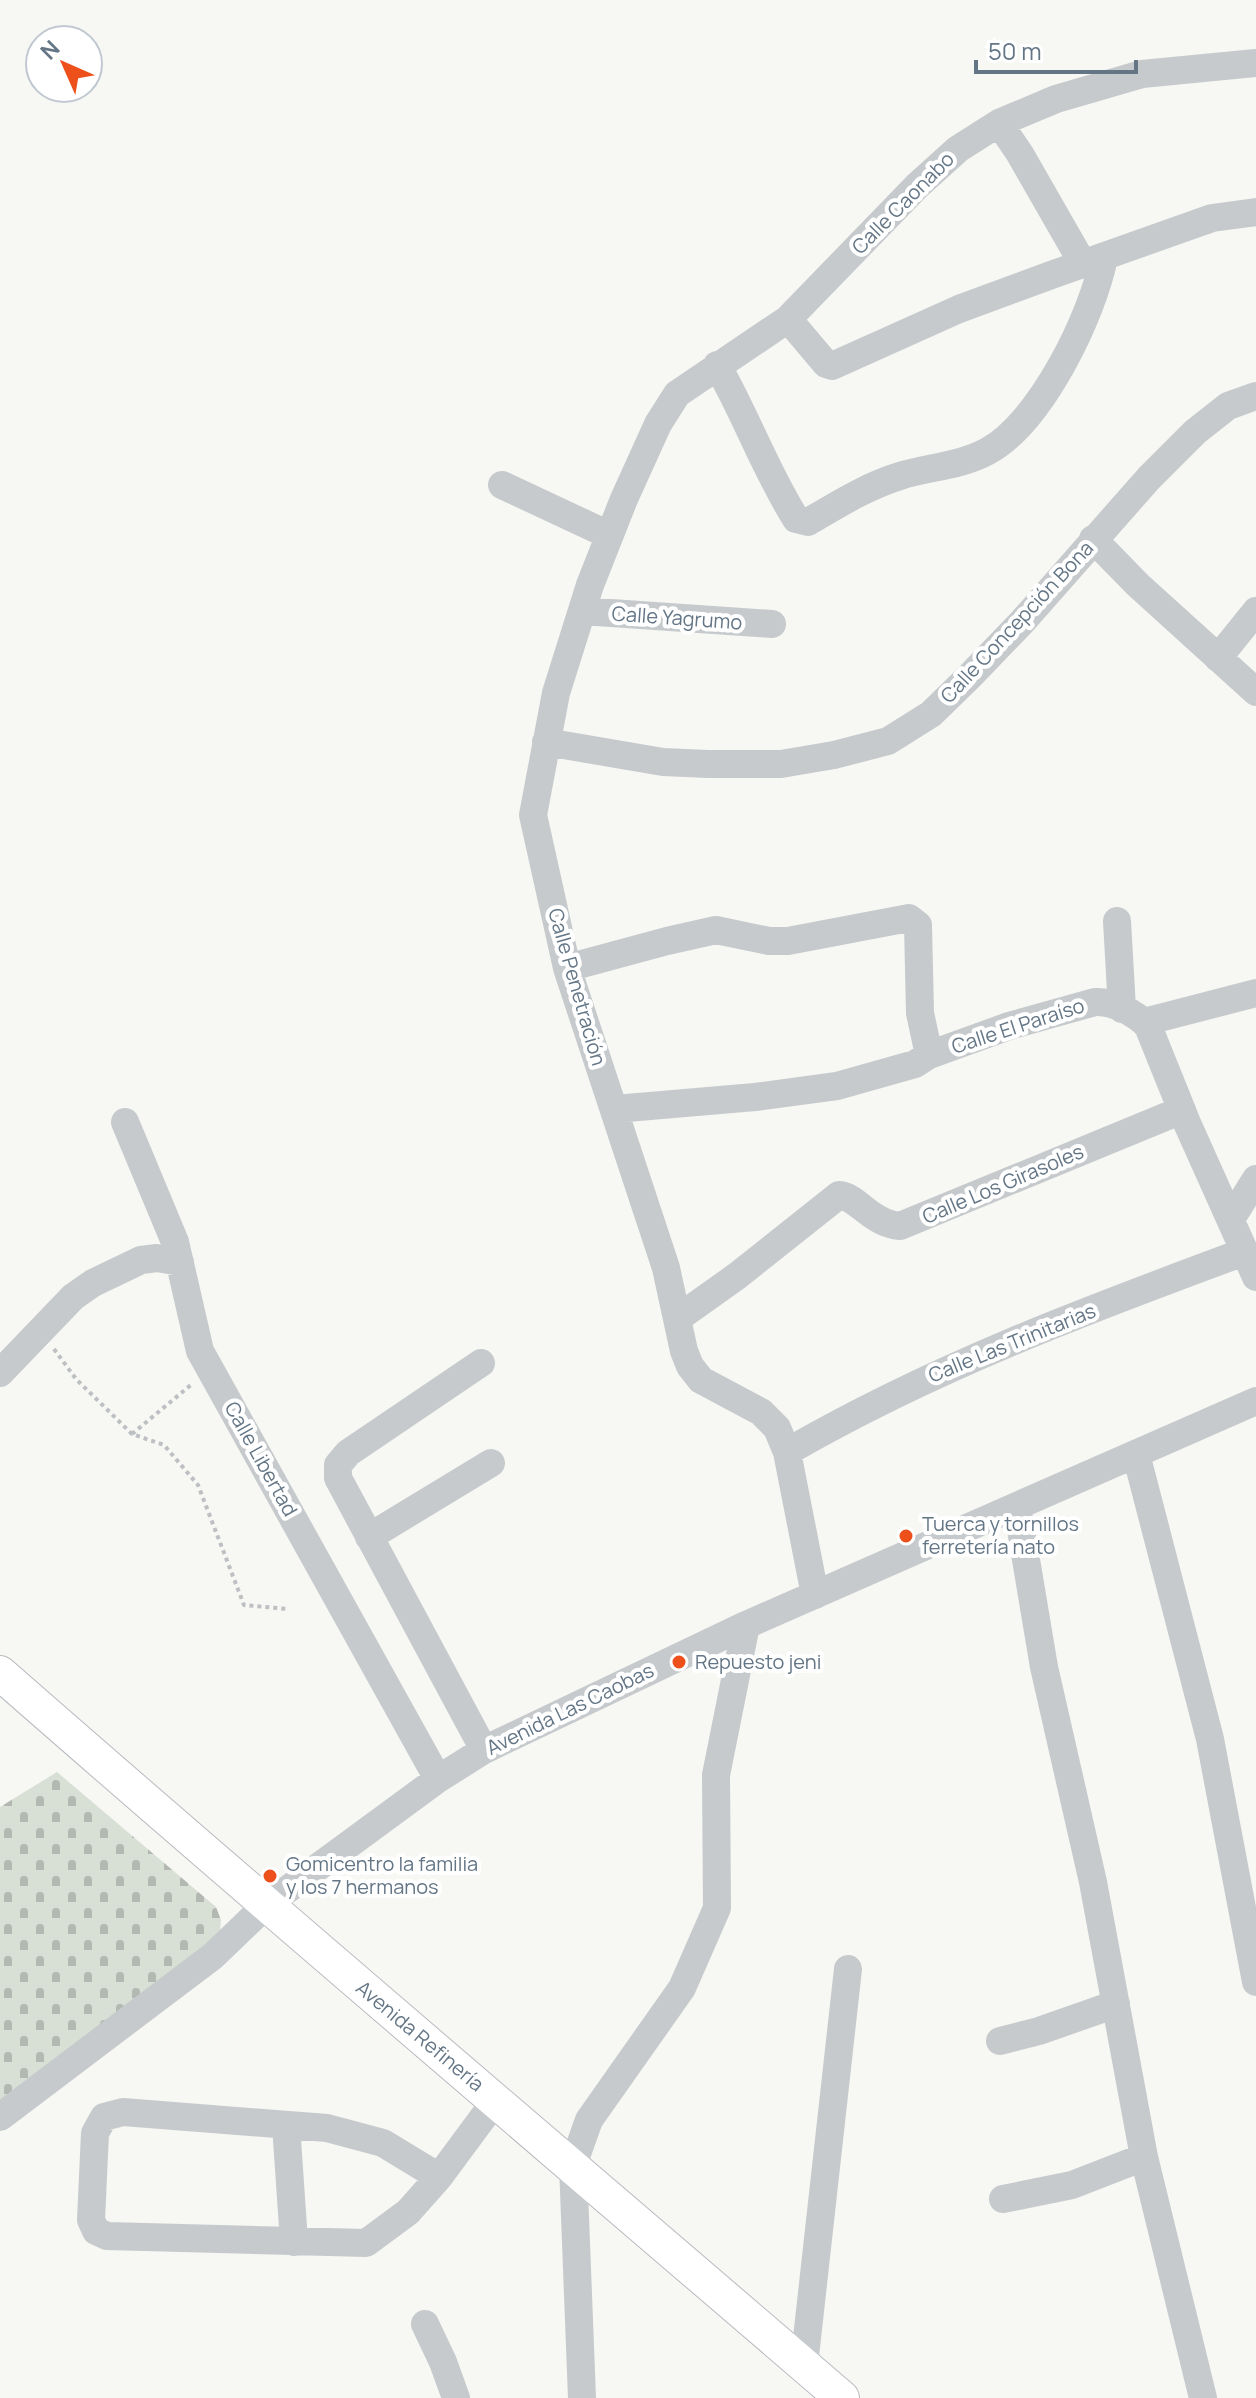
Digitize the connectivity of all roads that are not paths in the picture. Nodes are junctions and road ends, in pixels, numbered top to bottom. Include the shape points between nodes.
1 (1256, 63) edge
2 (999, 123) junction
3 (1256, 212) edge
4 (1094, 260) junction
5 (788, 319) junction
6 (717, 365) junction
7 (1256, 396) edge
8 (502, 485) dead end
9 (609, 535) junction
10 (1093, 539) junction
11 (582, 611) junction
12 (1256, 611) edge
13 (772, 624) dead end
14 (1218, 658) junction
15 (1256, 692) edge
16 (546, 742) junction
17 (1117, 921) dead end
18 (567, 968) junction
19 (1256, 993) edge
20 (1133, 1015) junction
21 (929, 1055) junction
22 (615, 1109) junction
23 (1182, 1110) junction
24 (125, 1122) dead end
25 (1256, 1179) edge
26 (1231, 1219) junction
27 (180, 1262) junction
28 (1250, 1264) edge
29 (678, 1318) junction
30 (481, 1363) dead end
31 (0, 1373) edge
32 (1256, 1401) edge
33 (787, 1452) junction
34 (1136, 1454) junction
35 (491, 1463) dead end
36 (1017, 1506) junction
37 (369, 1537) junction
38 (815, 1595) junction
39 (746, 1625) junction
40 (0, 1673) edge
41 (484, 1750) junction
42 (438, 1779) junction
43 (265, 1906) junction
44 (848, 1969) dead end
45 (1256, 1982) edge
46 (1116, 2004) junction
47 (1000, 2041) dead end
48 (496, 2100) junction
49 (0, 2117) edge
50 (286, 2125) junction
51 (1144, 2157) junction
52 (573, 2165) junction
53 (439, 2177) junction
54 (1003, 2199) dead end
55 (294, 2242) junction
56 (425, 2324) dead end
57 (804, 2365) junction
58 (456, 2398) edge
59 (582, 2398) edge
60 (842, 2398) edge
61 (1203, 2398) edge

1 - 2 street, Calle Caonabo via 1142,74 1056,99
2 - 4 street
2 - 5 street, Calle Caonabo via 958,149 917,186
3 - 4 street via 1212,218
4 - 5 street via 959,309 832,366
4 - 6 street via 1096,293 1085,318 1055,376 1003,440 970,459 876,484 808,522 796,519 777,489
5 - 6 street, Calle Caonabo
6 - 9 street, Calle Penetración via 670,403
7 - 10 street, Calle Concepción Bona via 1228,406 1195,432
8 - 9 street
9 - 11 street, Calle Penetración
10 - 14 street
10 - 16 street, Calle Concepción Bona via 969,677 931,714 888,741 781,764 663,762
11 - 13 street, Calle Yagrumo
11 - 16 street, Calle Penetración
12 - 14 street
14 - 15 street
16 - 18 street, Calle Penetración via 533,822
17 - 20 street
18 - 21 street via 716,930 788,941 909,918 918,925 920,1013
18 - 22 street, Calle Penetración
19 - 20 street
20 - 21 street, Calle El Paraíso via 1095,1002
20 - 23 street
21 - 22 street, Calle El Paraíso via 915,1064 837,1086
22 - 29 street, Calle Penetración
23 - 26 street
23 - 29 street, Calle Los Girasoles via 900,1226 881,1223 847,1195 839,1195
24 - 27 street, Calle Libertad
25 - 26 street
26 - 28 street
27 - 31 street via 141,1260 93,1283
27 - 42 street, Calle Libertad via 200,1351
28 - 33 street, Calle Las Trinitarias via 1120,1299 926,1377
29 - 33 street, Calle Penetración via 695,1374 761,1412 777,1428
30 - 37 street via 338,1465 338,1478
32 - 34 street, Avenida Las Caobas
33 - 38 street, Calle Penetración
34 - 36 street, Avenida Las Caobas
34 - 45 street via 1210,1739
35 - 37 street
36 - 38 street, Avenida Las Caobas
36 - 46 street via 1044,1667
37 - 41 street
38 - 39 street, Avenida Las Caobas
39 - 41 street, Avenida Las Caobas
39 - 52 street via 716,1775 717,1908 682,1988 589,2120
40 - 43 main road, Avenida Refinería
41 - 42 street, Avenida Las Caobas
42 - 43 street, Avenida Las Caobas
43 - 48 main road, Avenida Refinería
43 - 49 street, Avenida Las Caobas via 213,1956
44 - 57 street
46 - 47 street
46 - 51 street
48 - 52 main road, Avenida Refinería
48 - 53 street
50 - 53 street via 327,2128 383,2143
50 - 55 street
50 - 55 street via 123,2112 104,2117 95,2133 91,2220 96,2231 107,2236
51 - 54 street via 1072,2185
51 - 61 street
52 - 57 main road, Avenida Refinería
52 - 59 street
53 - 55 street via 408,2212 366,2243
56 - 58 street
57 - 60 main road, Avenida Refinería

